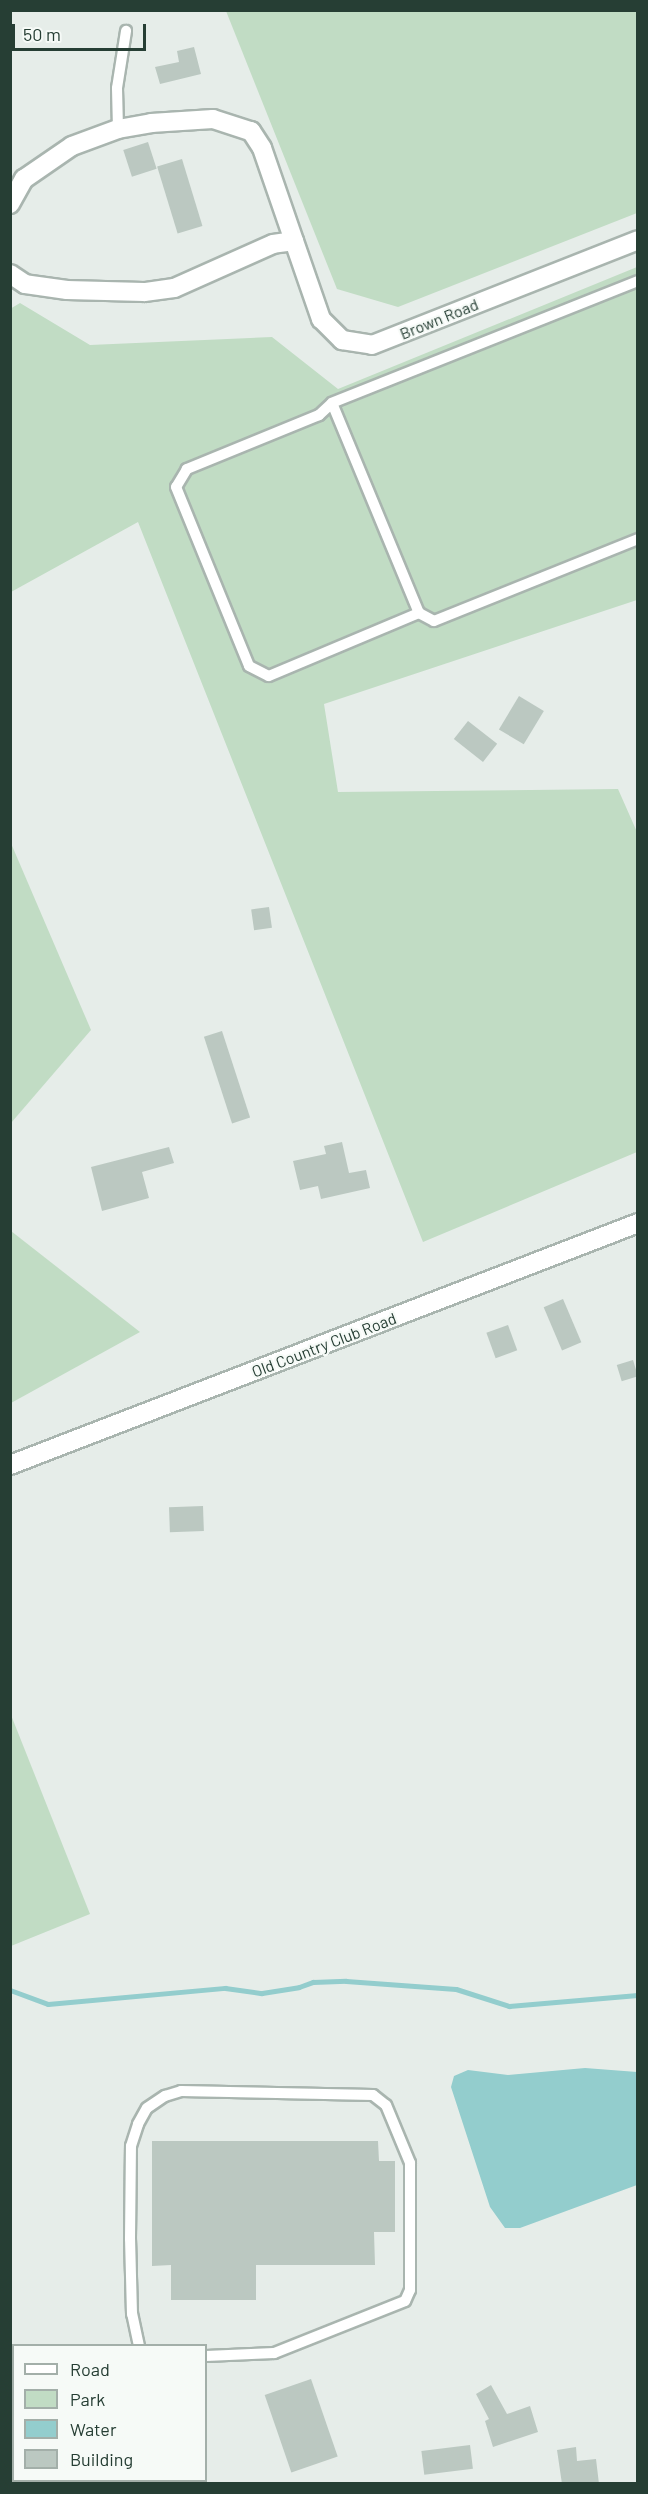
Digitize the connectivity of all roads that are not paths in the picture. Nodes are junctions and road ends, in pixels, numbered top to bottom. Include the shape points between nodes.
1 (126, 31) dead end
2 (118, 129) junction
3 (10, 204) edge
4 (638, 240) edge
5 (294, 241) junction
6 (10, 274) edge
7 (638, 281) edge
8 (332, 403) junction
9 (638, 539) edge
10 (419, 614) junction
11 (638, 1223) edge
12 (10, 1464) edge
13 (139, 2344) edge
14 (207, 2355) edge

1 - 2 lane via 117,88
2 - 3 street, Brown Road via 72,146 44,163 24,179
2 - 5 street, Brown Road via 213,119 251,131 262,148
4 - 5 street, Brown Road via 372,345 342,340 321,319
5 - 6 street via 273,244 174,288 144,292 67,290 25,284
7 - 8 lane
8 - 10 lane
8 - 10 lane via 320,416 187,469 176,487 249,666 269,675
9 - 10 lane via 434,621
11 - 12 street, Old Country Club Road
13 - 14 lane via 132,2314 131,2146 147,2108 181,2091 373,2095 386,2105 410,2163 410,2290 405,2301 274,2353

